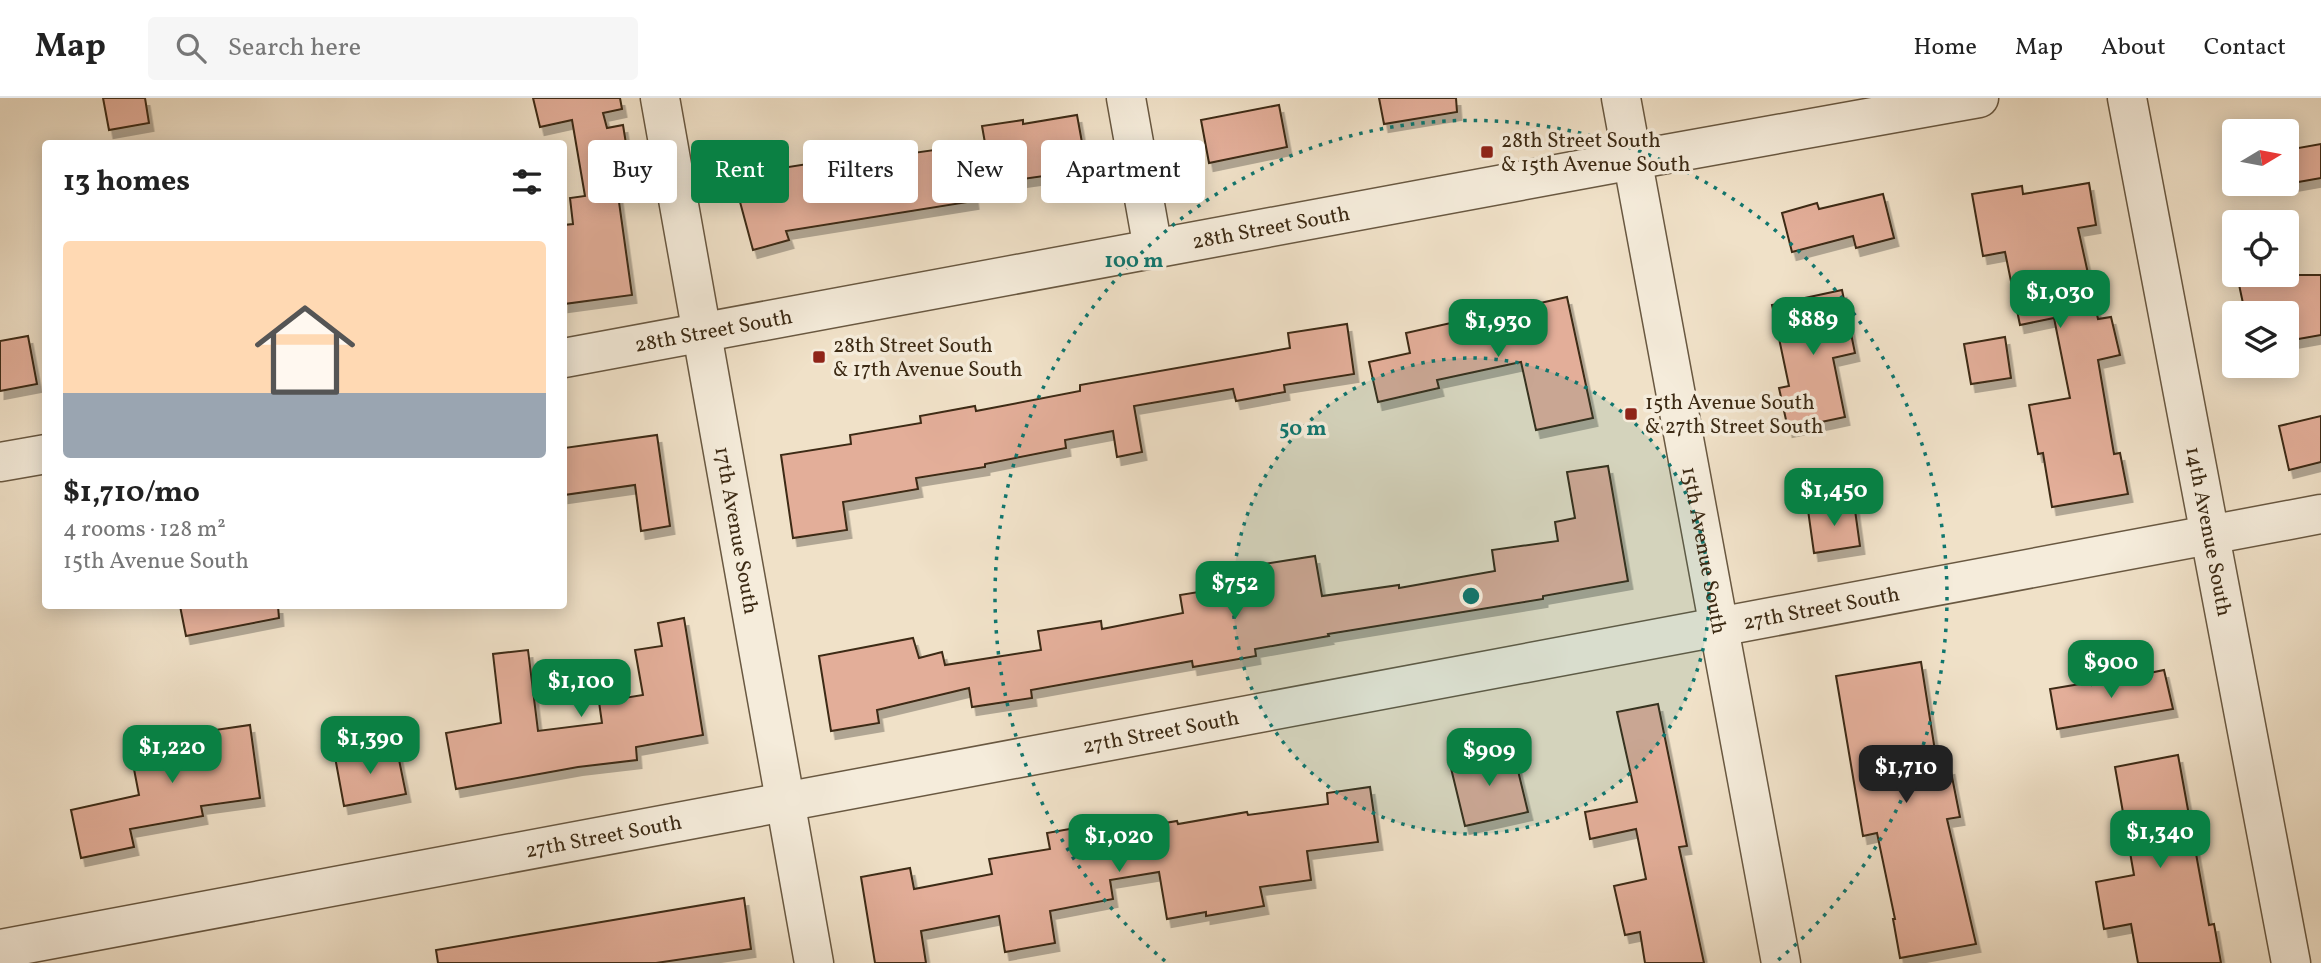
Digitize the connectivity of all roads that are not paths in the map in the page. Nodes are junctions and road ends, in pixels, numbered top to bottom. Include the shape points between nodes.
1 (660, 98) edge
2 (1126, 98) edge
3 (1621, 98) edge
4 (1979, 98) edge
5 (2127, 98) edge
6 (1633, 160) junction
7 (1153, 249) junction
8 (702, 333) junction
9 (567, 357) edge
10 (42, 455) edge
11 (0, 462) edge
12 (2321, 514) edge
13 (2210, 534) junction
14 (1719, 627) junction
15 (785, 801) junction
16 (0, 949) edge
17 (814, 963) edge
18 (1781, 963) edge
19 (2291, 963) edge

1 - 8 street, 17th Avenue South
2 - 7 street
3 - 6 street, 15th Avenue South
4 - 6 street, 28th Street South
5 - 13 street, 14th Avenue South
6 - 7 street, 28th Street South
6 - 14 street, 15th Avenue South
7 - 8 street, 28th Street South
8 - 9 street, 28th Street South
8 - 15 street, 17th Avenue South
10 - 11 street
12 - 13 street, 27th Street South
13 - 14 street, 27th Street South
13 - 19 street, 14th Avenue South
14 - 15 street, 27th Street South
14 - 18 street, 15th Avenue South
15 - 16 street, 27th Street South
15 - 17 street, 17th Avenue South

